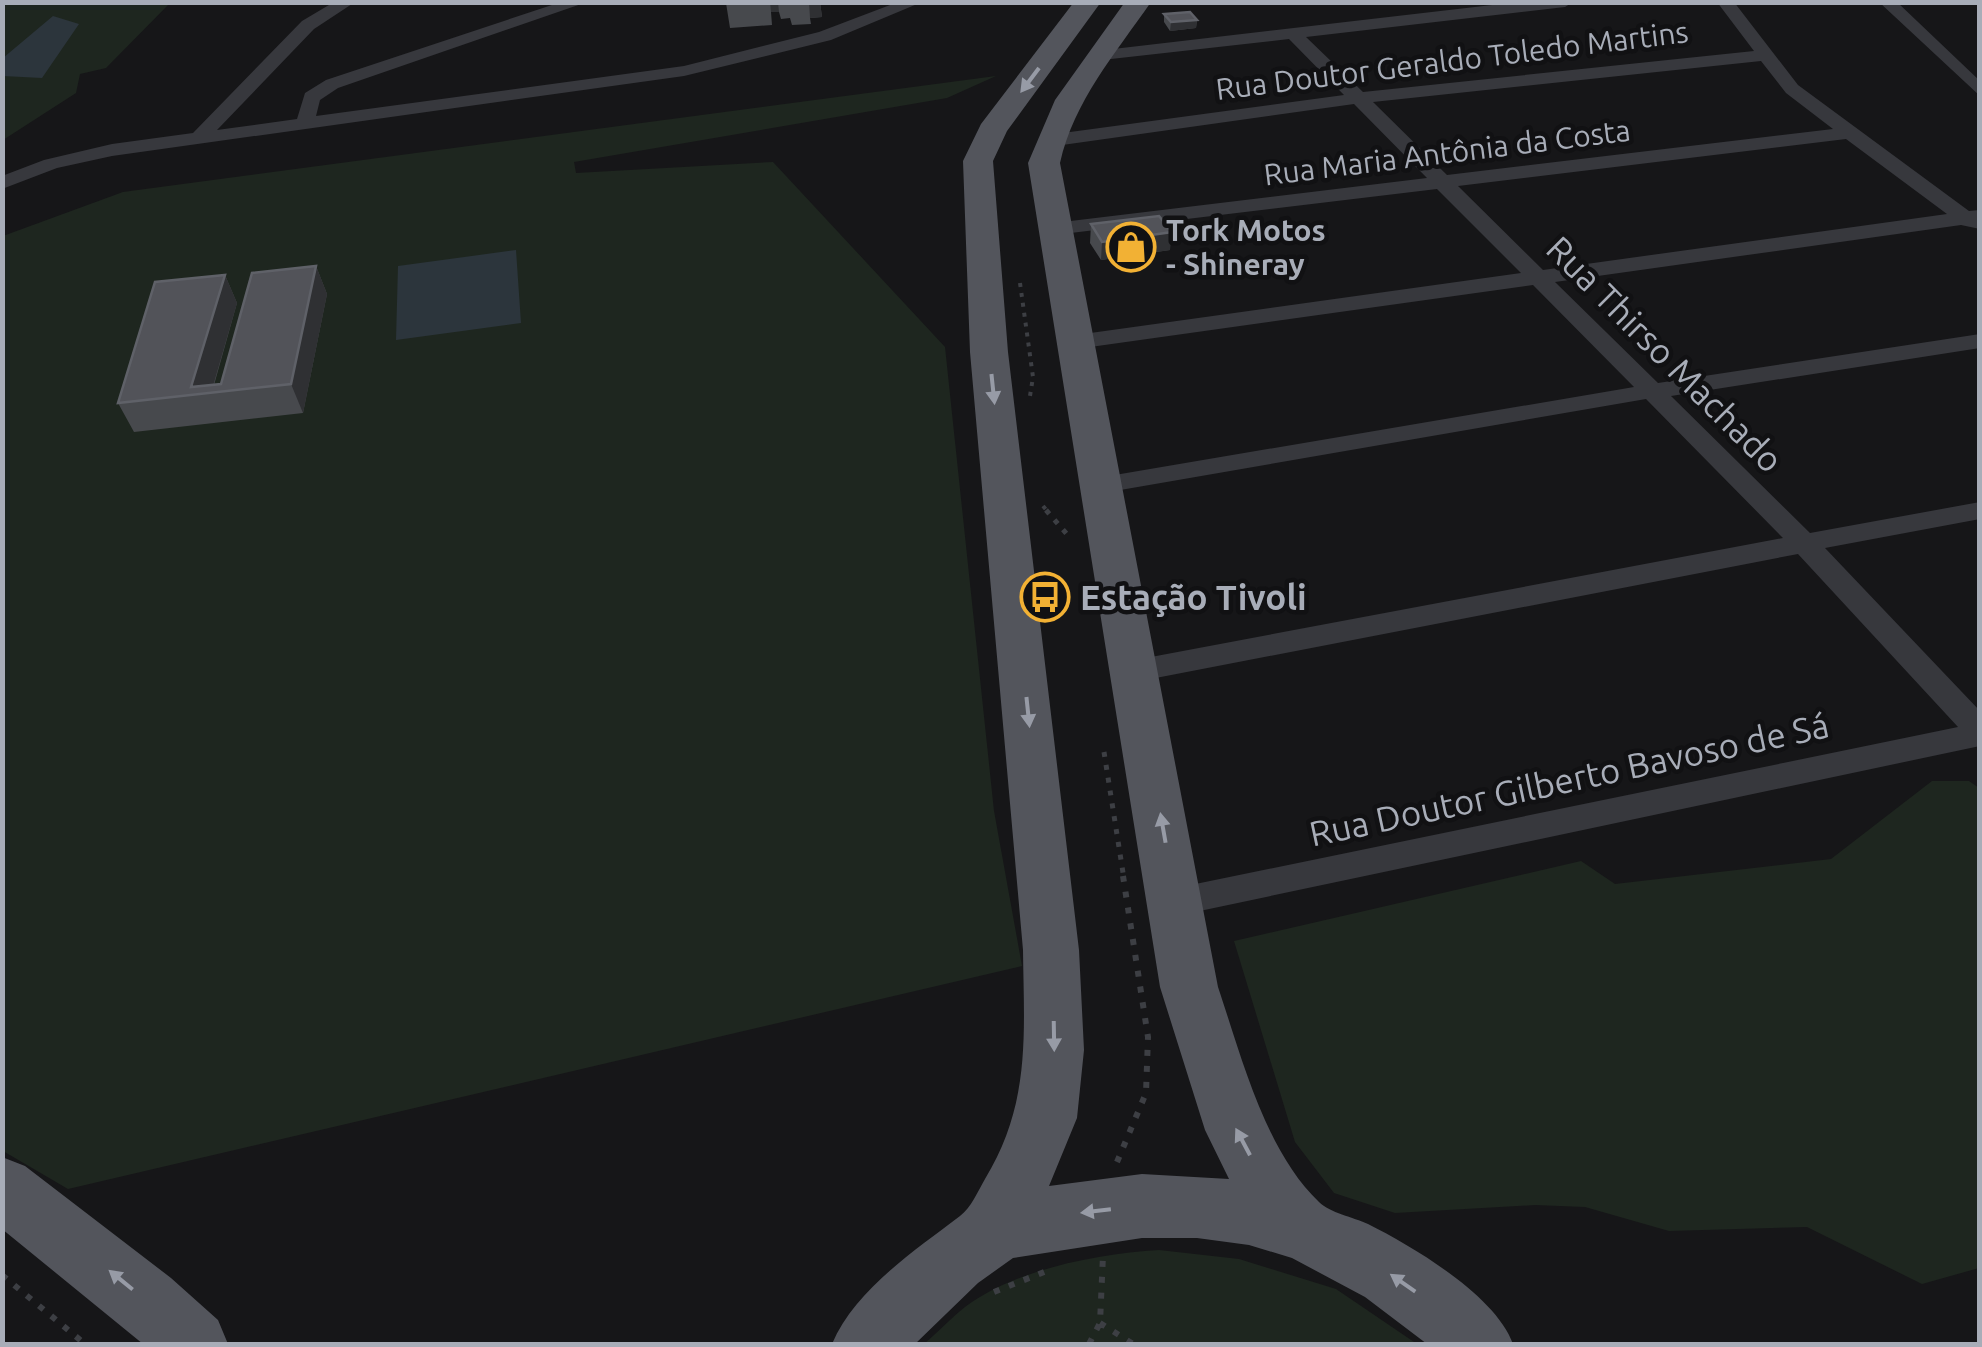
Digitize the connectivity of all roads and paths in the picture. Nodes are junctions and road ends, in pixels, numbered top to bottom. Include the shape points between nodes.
1 (347, 2) edge
2 (579, 2) edge
3 (914, 2) edge
4 (1565, 2) edge
5 (1725, 2) edge
6 (1887, 2) edge
7 (1520, 5) edge
8 (1111, 24) edge
9 (1292, 33) junction
10 (1764, 55) junction
11 (1980, 91) edge
12 (1360, 98) junction
13 (305, 124) junction
14 (1053, 130) junction
15 (1846, 132) junction
16 (198, 139) junction
17 (1444, 182) junction
18 (2, 183) edge
19 (1974, 221) edge
20 (1054, 230) junction
21 (1538, 277) junction
22 (1076, 342) junction
23 (1980, 342) edge
24 (1653, 392) junction
25 (1103, 485) junction
26 (1980, 510) edge
27 (1805, 544) junction
28 (1135, 671) junction
29 (1980, 733) edge
30 (1176, 902) junction
31 (2, 1188) edge
32 (1295, 1224) junction
33 (1102, 1244) junction
34 (1066, 1264) dead end
35 (985, 1267) junction
36 (2, 1274) edge
37 (1100, 1323) junction
38 (84, 1344) edge
39 (194, 1344) edge
40 (867, 1344) edge
41 (1089, 1344) edge
42 (1133, 1344) edge
43 (1478, 1344) edge

1 - 16 street via 308,25
2 - 13 street via 332,84 311,97
3 - 13 street via 825,36 684,71
4 - 7 street
5 - 10 street
6 - 11 street
7 - 9 street
8 - 9 street via 1192,43
8 - 14 main road
8 -> 35 main road via 992,130 978,161 989,352 1052,950 1054,1050 1046,1118
9 - 12 street, Rua Thirso Machado
10 - 12 street, Rua Doutor Geraldo Toledo Martins
10 - 15 street
12 - 14 street, Rua Doutor Geraldo Toledo Martins via 1147,126
12 - 17 street, Rua Thirso Machado
13 - 16 street
14 - 20 main road via 1044,163
15 - 17 street, Rua Maria Antônia da Costa
15 - 19 street
16 - 18 street via 84,155
17 - 20 street, Rua Maria Antônia da Costa
17 - 21 street, Rua Thirso Machado
19 - 21 street
20 - 22 main road
21 - 22 street
21 - 24 street, Rua Thirso Machado
22 - 25 main road
23 - 24 street
24 - 25 street
24 - 27 street, Rua Thirso Machado
25 - 28 main road
26 - 27 street
27 - 28 street
27 - 29 street, Rua Thirso Machado
30 -> 28 main road
29 - 30 street, Rua Doutor Gilberto Bavoso de Sá
32 -> 30 main road via 1236,1130 1189,987
39 -> 31 main road
32 - 33 main road via 1172,1204
43 -> 32 main road via 1356,1251
33 -> 35 main road via 1046,1219
33 - 37 path
34 - 35 path via 1030,1276
35 - 40 main road via 921,1291
36 - 38 path
37 - 41 path
37 - 42 path

